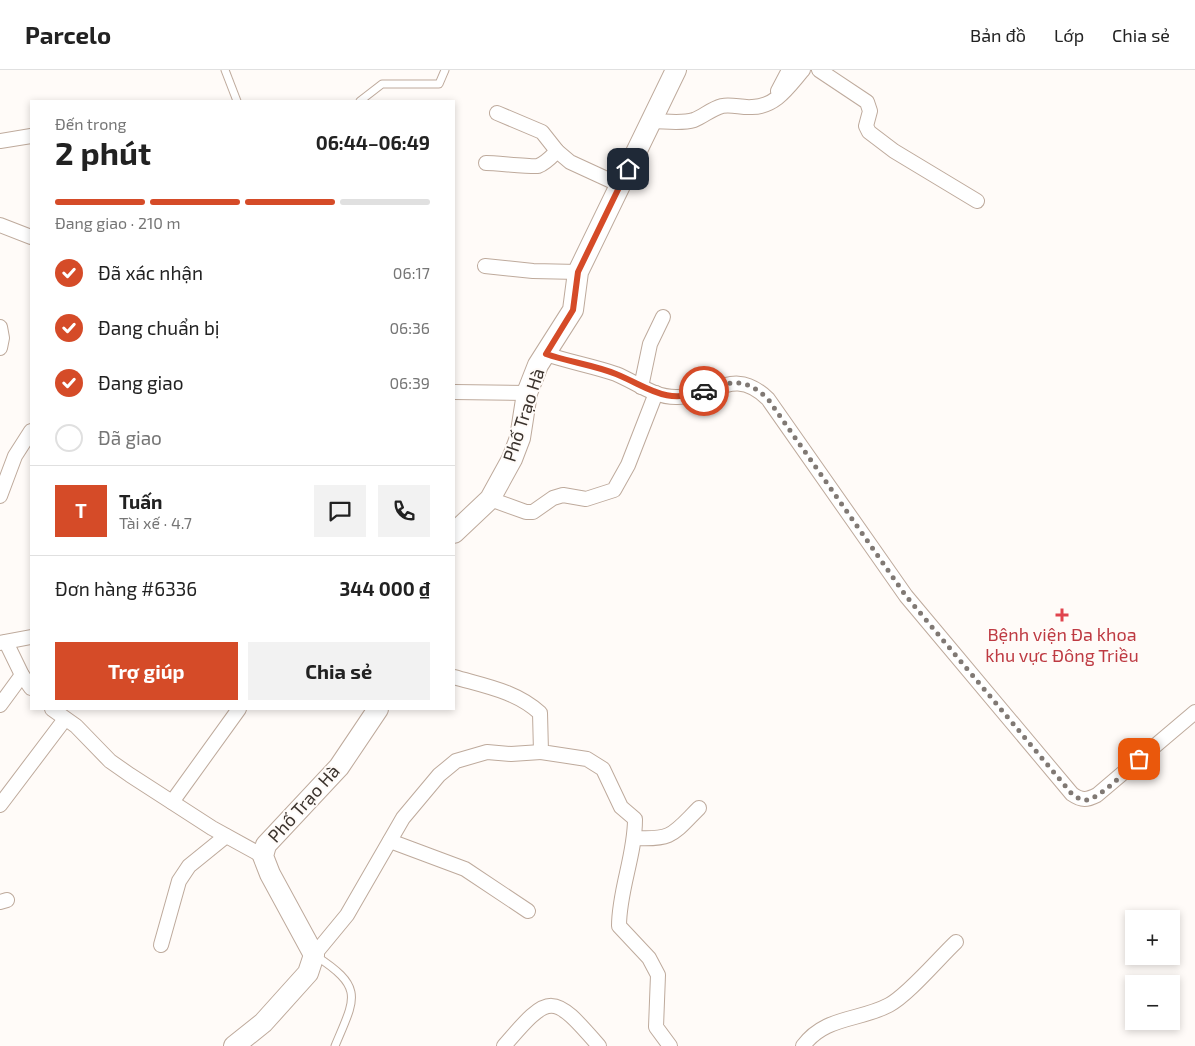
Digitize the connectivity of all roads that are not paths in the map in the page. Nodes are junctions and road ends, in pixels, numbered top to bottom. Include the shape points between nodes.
1 (225, 70) edge
2 (445, 70) edge
3 (676, 70) edge
4 (789, 70) edge
5 (803, 70) edge
6 (820, 70) edge
7 (775, 99) junction
8 (237, 100) edge
9 (361, 100) edge
10 (496, 112) dead end
11 (652, 120) junction
12 (30, 136) edge
13 (0, 140) edge
14 (557, 151) junction
15 (486, 163) dead end
16 (620, 185) junction
17 (977, 201) dead end
18 (0, 225) edge
19 (30, 237) edge
20 (485, 266) dead end
21 (578, 272) junction
22 (663, 317) dead end
23 (0, 327) edge
24 (0, 348) edge
25 (546, 354) junction
26 (641, 387) junction
27 (455, 392) edge
28 (527, 393) junction
29 (656, 393) junction
30 (30, 433) edge
31 (0, 496) edge
32 (490, 499) junction
33 (455, 532) edge
34 (30, 637) edge
35 (3, 642) edge
36 (22, 675) junction
37 (455, 677) edge
38 (30, 687) edge
39 (0, 705) edge
40 (53, 710) edge
41 (238, 710) edge
42 (377, 710) edge
43 (1195, 712) edge
44 (65, 719) junction
45 (541, 752) junction
46 (172, 802) junction
47 (0, 805) edge
48 (699, 808) dead end
49 (226, 836) junction
50 (635, 838) junction
51 (390, 841) junction
52 (263, 856) junction
53 (528, 911) dead end
54 (956, 942) dead end
55 (161, 945) dead end
56 (314, 955) junction
57 (234, 1046) edge
58 (335, 1046) edge
59 (504, 1046) edge
60 (599, 1046) edge
61 (670, 1046) edge
62 (803, 1046) edge

1 - 8 lane
2 - 9 lane via 439,84 382,84
3 - 11 street, Phố Trạo Hà
4 - 7 street
5 - 7 street
6 - 17 street via 867,102 870,111 866,126 869,132 894,151
7 - 11 street via 761,106 727,105 686,121
10 - 14 street via 542,132
11 - 16 street, Phố Trạo Hà
12 - 13 street
14 - 15 street via 547,162 536,166
14 - 16 street via 570,162
16 - 21 street, Phố Trạo Hà
18 - 19 street
20 - 21 street
21 - 25 street, Phố Trạo Hà via 573,310
22 - 26 street via 650,344
23 - 24 street
25 - 26 street via 615,374
25 - 28 street, Phố Trạo Hà
26 - 29 street
27 - 28 street
28 - 32 street, Phố Trạo Hà via 520,438
29 - 32 street via 628,465 614,490 586,499 563,495 534,512
29 - 43 street via 690,396 740,382 756,388 768,399 906,596 1079,799 1087,800 1097,795
30 - 31 street via 15,456
32 - 33 street, Phố Trạo Hà
34 - 35 street
35 - 36 street
36 - 38 street
36 - 39 street
37 - 45 street via 513,694 528,702 540,713
40 - 44 street
41 - 46 street
42 - 52 street, Phố Trạo Hà via 339,768 266,845
44 - 46 street via 110,761
44 - 47 street
45 - 50 street via 587,759 603,769 621,806 635,820
45 - 51 street via 487,752 456,761 439,775 409,811
46 - 49 street
48 - 50 street via 668,837
49 - 52 street
49 - 55 street via 189,866 179,881
50 - 61 street via 619,906 619,926 650,958 658,974 656,1027
51 - 53 street via 465,869
51 - 56 street via 347,915
52 - 56 street, Phố Trạo Hà via 274,883
54 - 62 street via 896,1001 879,1010 826,1026
56 - 57 street via 308,973 263,1023
56 - 58 lane via 334,968 352,992 352,1006
59 - 60 street via 542,1007 559,1006 572,1015

